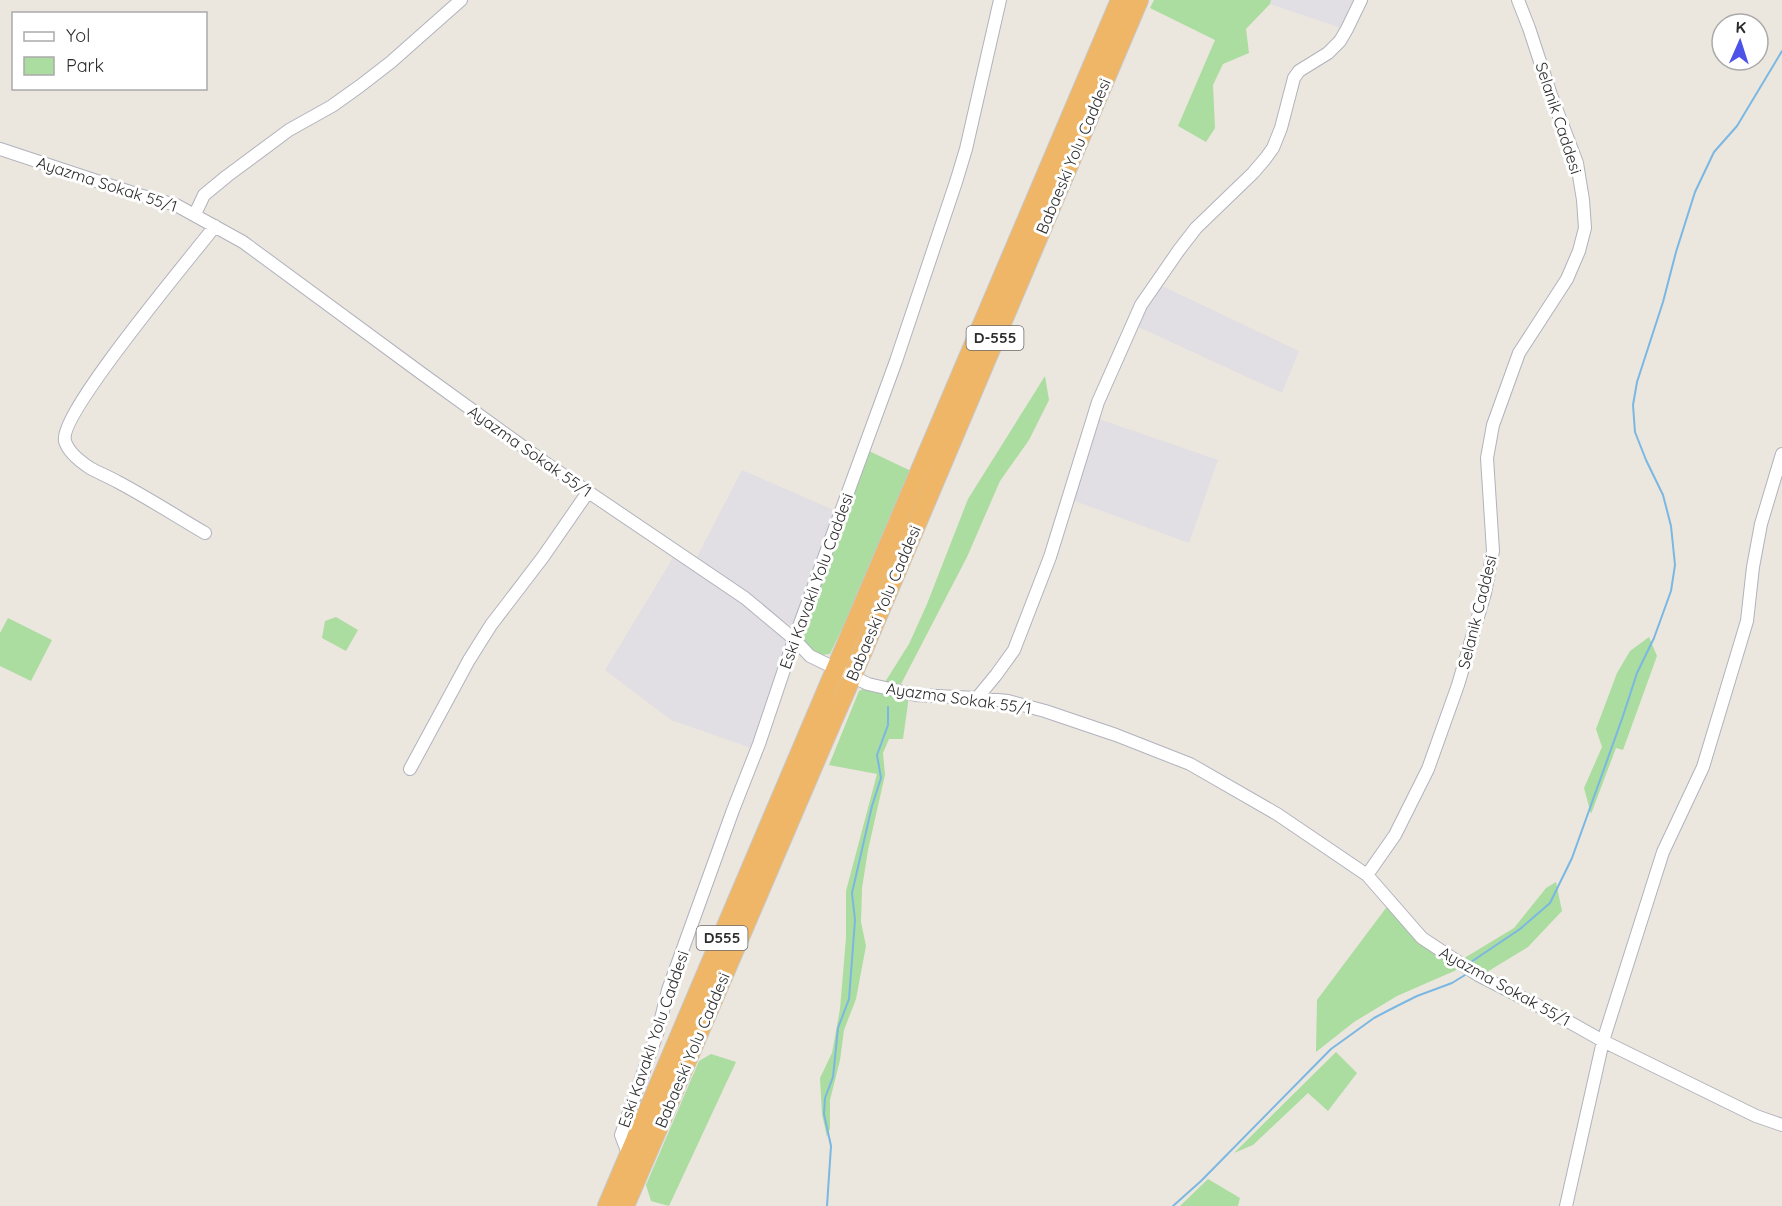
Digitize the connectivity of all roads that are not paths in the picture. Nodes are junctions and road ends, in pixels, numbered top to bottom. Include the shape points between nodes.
1 (461, 0) edge
2 (1000, 0) edge
3 (1120, 0) edge
4 (1139, 0) edge
5 (1361, 0) edge
6 (1518, 0) edge
7 (0, 149) edge
8 (195, 214) junction
9 (215, 226) junction
10 (1782, 454) edge
11 (588, 492) junction
12 (205, 533) dead end
13 (794, 639) junction
14 (844, 673) junction
15 (977, 698) junction
16 (410, 769) dead end
17 (1367, 875) junction
18 (1603, 1041) junction
19 (1782, 1125) edge
20 (629, 1156) junction
21 (607, 1206) edge
22 (626, 1206) edge
23 (1566, 1206) edge

1 - 8 street via 360,86 290,130 204,195
2 - 13 street, Eski Kavaklı Yolu Caddesi via 956,182 896,361
3 - 14 highway, Babaeski Yolu Caddesi / D-555
4 - 14 highway, Babaeski Yolu Caddesi / D-555
5 - 15 street via 1340,41 1294,78 1281,128 1265,159 1196,228 1141,305 1098,402 1056,539 1014,650
6 - 17 street, Selanik Caddesi via 1577,162 1585,228 1567,279 1519,353 1493,425 1487,458 1493,551 1458,685 1428,769 1395,835
7 - 8 street, Ayazma Sokak 55/1
8 - 9 street, Ayazma Sokak 55/1
9 - 11 street, Ayazma Sokak 55/1 via 243,242
9 - 12 street via 83,398 65,434 70,449 89,467
10 - 18 street via 1761,524 1747,621 1718,720 1703,767 1663,852
11 - 13 street, Ayazma Sokak 55/1 via 745,598
11 - 16 street via 491,625
13 - 14 street, Ayazma Sokak 55/1 via 810,656
13 - 20 street, Eski Kavaklı Yolu Caddesi via 668,990 658,1031 621,1135
14 - 15 street, Ayazma Sokak 55/1 via 868,684 916,694
14 - 20 highway, Babaeski Yolu Caddesi / D555
14 - 22 highway, Babaeski Yolu Caddesi / D555
15 - 17 street, Ayazma Sokak 55/1 via 1046,711 1190,764 1277,814
17 - 18 street, Ayazma Sokak 55/1 via 1422,938 1478,975
18 - 19 street, Ayazma Sokak 55/1
18 - 23 street
20 - 21 highway, Babaeski Yolu Caddesi / D555

